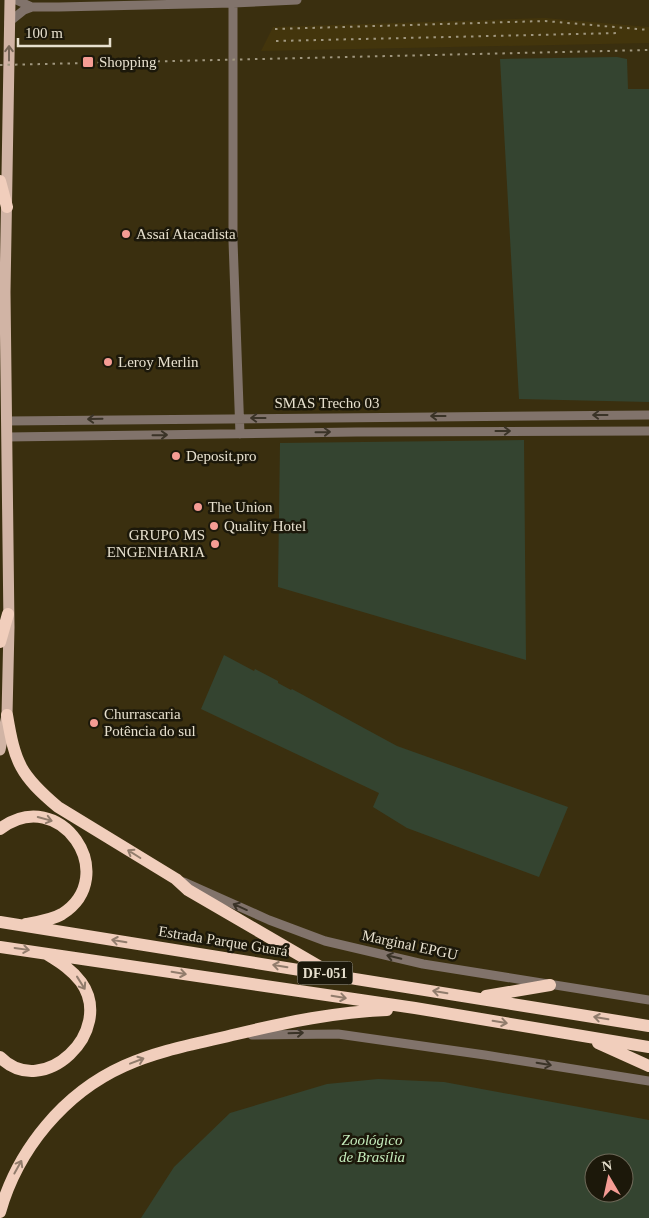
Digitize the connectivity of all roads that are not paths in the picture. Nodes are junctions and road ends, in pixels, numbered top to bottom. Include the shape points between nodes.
1 (10, 0) edge
2 (16, 0) edge
3 (297, 0) edge
4 (233, 3) junction
5 (32, 6) junction
6 (9, 22) junction
7 (0, 182) edge
8 (7, 207) junction
9 (649, 415) edge
10 (360, 417) junction
11 (239, 418) junction
12 (36, 420) junction
13 (6, 421) junction
14 (649, 431) edge
15 (360, 432) junction
16 (240, 434) junction
17 (37, 436) junction
18 (7, 437) junction
19 (8, 614) junction
20 (0, 642) edge
21 (7, 715) junction
22 (0, 750) edge
23 (0, 829) edge
24 (176, 879) junction
25 (0, 922) edge
26 (20, 926) junction
27 (0, 946) edge
28 (44, 952) junction
29 (331, 974) junction
30 (550, 985) junction
31 (476, 998) junction
32 (649, 1000) edge
33 (415, 1008) junction
34 (649, 1026) edge
35 (230, 1036) junction
36 (584, 1036) junction
37 (649, 1047) edge
38 (0, 1058) edge
39 (649, 1066) edge
40 (649, 1081) edge
41 (0, 1212) edge

1 - 6 main road
2 - 5 street
3 - 4 street
4 - 5 street
4 - 11 street via 233,241
5 - 6 street
8 -> 6 main road
7 - 8 highway
8 - 13 main road
9 -> 10 street, SMAS Trecho 03
10 -> 11 street, SMAS Trecho 03
10 - 15 street
11 -> 12 street, SMAS Trecho 03
11 - 16 street
12 - 13 street, SMAS Trecho 03
12 - 17 street
13 - 18 main road
15 -> 14 street, SMAS Trecho 03
16 -> 15 street, SMAS Trecho 03
17 -> 16 street, SMAS Trecho 03
17 - 18 street, SMAS Trecho 03
18 - 19 main road
19 - 20 highway
19 - 21 main road
21 - 22 main road
24 -> 21 highway via 58,807 37,789 18,762
23 -> 26 highway via 23,818 50,819 72,834 84,856 86,878 76,901 62,914
24 - 29 highway via 188,890
30 -> 24 street, Marginal EPGU via 423,964 325,940 269,920
25 - 26 highway, Estrada Parque Guará / DF-051
29 -> 26 highway, Estrada Parque Guará / DF-051
27 -> 28 highway, DF-051
28 -> 33 highway, DF-051
28 -> 38 highway via 70,969 82,983 89,1004 86,1031 69,1056 48,1068 27,1070
31 -> 29 highway, Estrada Parque Guará / DF-051
30 - 31 highway
30 - 32 street, Marginal EPGU
34 -> 31 highway, Estrada Parque Guará / DF-051
33 - 35 highway via 332,1014
33 -> 36 highway, DF-051
35 -> 40 street via 338,1034
41 -> 35 highway via 15,1172 28,1150 53,1118 84,1090 124,1066 148,1057
36 - 37 highway, DF-051
36 - 39 highway

